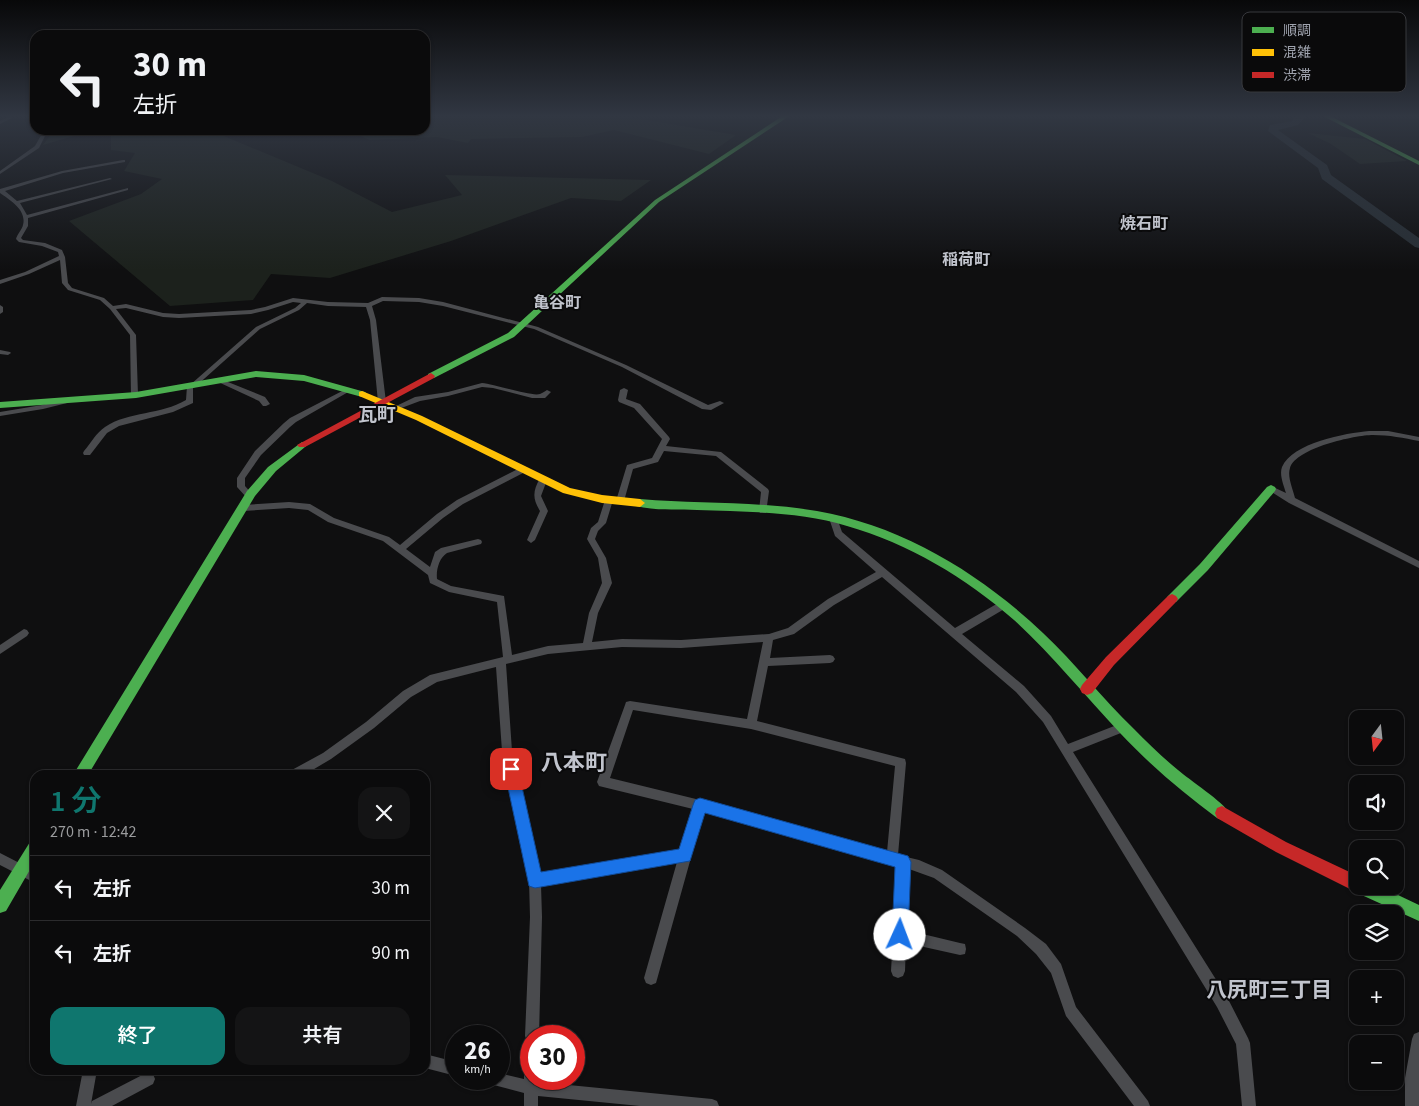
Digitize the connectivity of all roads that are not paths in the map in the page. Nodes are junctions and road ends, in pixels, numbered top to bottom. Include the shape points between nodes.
1 (89, 167) edge
2 (710, 167) edge
3 (2, 172) edge
4 (8, 179) dead end
5 (110, 179) dead end
6 (126, 189) dead end
7 (18, 202) junction
8 (25, 217) junction
9 (62, 256) junction
10 (0, 282) edge
11 (305, 302) junction
12 (369, 305) junction
13 (0, 307) edge
14 (112, 308) junction
15 (0, 312) edge
16 (524, 325) junction
17 (0, 352) edge
18 (8, 353) dead end
19 (218, 380) junction
20 (191, 386) junction
21 (348, 390) junction
22 (624, 390) dead end
23 (548, 392) dead end
24 (134, 395) junction
25 (72, 399) junction
26 (382, 402) junction
27 (720, 403) dead end
28 (266, 404) dead end
29 (0, 405) edge
30 (396, 408) junction
31 (0, 414) edge
32 (1419, 439) edge
33 (662, 448) junction
34 (87, 453) dead end
35 (522, 470) junction
36 (544, 480) junction
37 (1271, 488) joint
38 (250, 496) junction
39 (615, 500) junction
40 (1292, 501) junction
41 (243, 508) junction
42 (763, 511) junction
43 (833, 518) junction
44 (531, 540) dead end
45 (478, 542) dead end
46 (401, 549) junction
47 (1419, 565) edge
48 (883, 572) junction
49 (432, 573) junction
50 (1003, 605) junction
51 (24, 633) dead end
52 (954, 634) junction
53 (769, 638) junction
54 (587, 646) junction
55 (0, 650) edge
56 (830, 659) dead end
57 (504, 660) junction
58 (764, 662) junction
59 (1087, 689) junction
60 (751, 724) junction
61 (1122, 728) junction
62 (1067, 749) junction
63 (83, 770) edge
64 (303, 770) edge
65 (700, 805) junction
66 (685, 855) junction
67 (30, 856) edge
68 (0, 859) edge
69 (897, 860) junction
70 (22, 869) junction
71 (30, 875) edge
72 (535, 880) junction
73 (1349, 880) edge
74 (1380, 895) edge
75 (0, 904) edge
76 (1419, 913) edge
77 (900, 935) junction
78 (960, 949) dead end
79 (898, 971) dead end
80 (651, 978) dead end
81 (532, 1025) edge
82 (1419, 1039) edge
83 (430, 1061) edge
84 (445, 1066) edge
85 (89, 1075) edge
86 (148, 1079) dead end
87 (531, 1090) edge
88 (551, 1090) edge
89 (83, 1106) edge
90 (97, 1106) edge
91 (531, 1106) edge
92 (712, 1106) edge
93 (1143, 1106) edge
94 (1249, 1106) edge
95 (1412, 1106) edge

1 - 7 street via 3,187 2,192
2 - 16 street via 652,205
3 - 4 street
5 - 7 street
6 - 8 street
7 - 8 street
8 - 9 street via 26,225 18,238 43,244 60,251
9 - 10 street
9 - 14 street via 65,283 70,288 102,299
11 - 12 street
11 - 14 street via 293,300 250,312 179,316 126,306
11 - 20 street via 258,328
12 - 16 street via 382,300 418,300
12 - 26 street
13 - 15 street
14 - 24 street via 135,341
16 - 26 street via 497,344
16 - 27 street via 624,366 705,407
17 - 18 street
19 - 20 street
19 - 21 street via 277,374
19 - 28 street via 262,398
20 - 24 street
20 - 34 street via 190,401 179,409 132,419 109,428
21 - 26 street
21 - 38 street via 293,420 258,453 241,478 241,487
22 - 33 street via 622,400 637,406 666,440
23 - 30 street via 532,396 482,385 418,399
24 - 25 street
25 - 29 street
25 - 31 street
26 - 30 street
26 - 38 street via 298,447 271,470
30 - 35 street
32 - 40 street via 1369,433 1307,449 1286,466
33 - 39 street via 655,460 630,467
33 - 42 street via 718,454 765,491
35 - 36 street
35 - 46 street via 460,502
36 - 39 street via 573,493
36 - 44 street via 537,500 544,511
37 - 40 street
37 - 59 street via 1204,567 1110,661
38 - 41 street
39 - 42 street
39 - 54 street via 590,539 602,558 607,583 589,626
40 - 47 street
41 - 46 street via 310,507 331,520 386,539
41 - 63 street
42 - 43 street
43 - 48 street via 838,534
43 - 50 street via 885,535 917,550 986,591
45 - 49 street via 438,554
46 - 49 street
48 - 52 street
48 - 53 street via 831,602 790,631
49 - 57 street via 433,581 449,589 501,599
50 - 52 street
50 - 59 street via 1039,637
51 - 55 street
52 - 62 street via 1020,689 1047,719
53 - 54 street
53 - 58 street
54 - 57 street via 548,650
56 - 58 street
57 - 64 street via 434,678
57 - 72 street via 507,751
58 - 60 street
59 - 61 street
60 - 65 street via 630,705 603,782
60 - 69 street via 901,763
61 - 62 street
61 - 73 street via 1167,772 1220,812
62 - 94 street via 1222,1002 1243,1043
65 - 66 street
65 - 69 street
66 - 72 street
66 - 80 street
67 - 70 street
68 - 70 street
69 - 77 street
69 - 93 street via 938,874 1041,949 1056,969 1071,1010
70 - 71 street
70 - 75 street
72 - 81 street
74 - 76 street
77 - 78 street
77 - 79 street
82 - 95 street via 1412,1078
83 - 84 street
85 - 89 street
86 - 90 street
87 - 91 street
88 - 92 street

